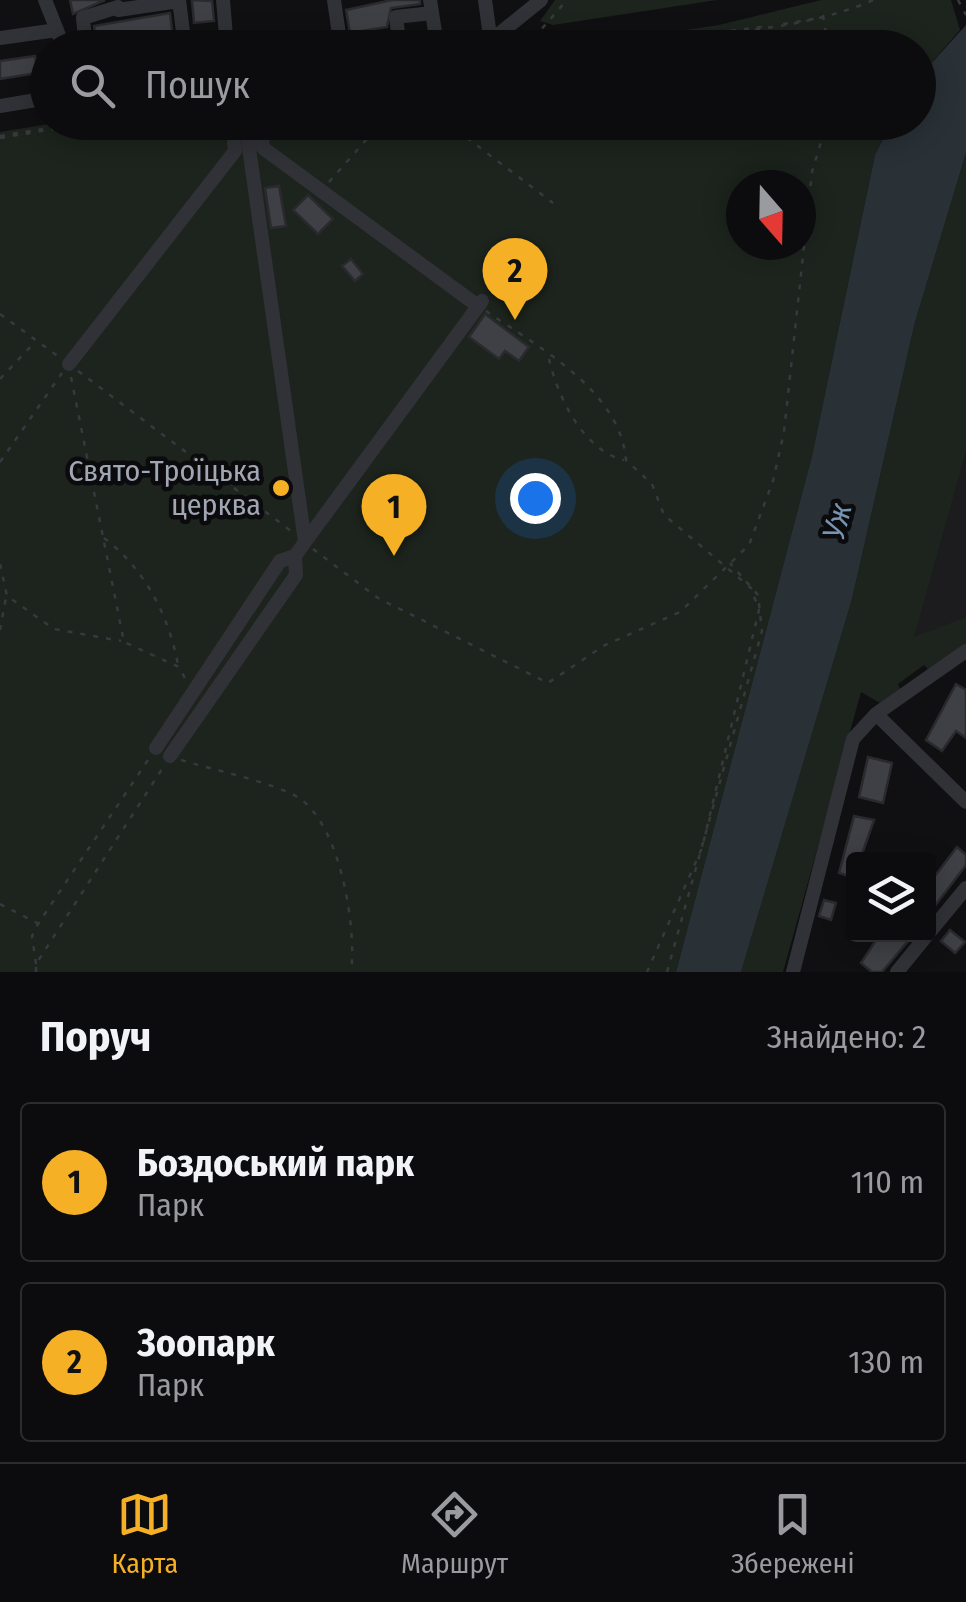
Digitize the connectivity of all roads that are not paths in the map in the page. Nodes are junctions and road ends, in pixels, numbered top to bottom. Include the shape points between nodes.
1 (45, 0) edge
2 (179, 0) edge
3 (223, 0) edge
4 (334, 0) edge
5 (485, 0) edge
6 (541, 0) edge
7 (431, 6) edge
8 (57, 30) edge
9 (84, 30) edge
10 (183, 30) edge
11 (226, 30) edge
12 (338, 30) edge
13 (398, 30) edge
14 (489, 30) edge
15 (505, 30) edge
16 (30, 34) edge
17 (0, 38) edge
18 (30, 101) edge
19 (0, 106) edge
20 (248, 141) junction
21 (68, 364) road end
22 (304, 542) junction
23 (966, 651) edge
24 (194, 698) junction
25 (876, 714) junction
26 (156, 748) road end
27 (170, 756) road end
28 (966, 802) edge
29 (966, 888) edge
30 (936, 924) edge
31 (921, 942) edge
32 (793, 972) edge
33 (897, 972) edge

1 - 8 street
2 - 9 street via 83,18
2 - 10 street
3 - 11 street
4 - 12 street
5 - 14 street
6 - 15 street
7 - 13 street via 396,17
16 - 17 street
18 - 19 street
20 - 21 street
20 - 22 street
20 - 22 street via 480,303
22 - 24 street via 295,556 296,575
23 - 25 street
24 - 26 street
24 - 27 street
25 - 28 street
25 - 32 street via 852,739
29 - 30 street
31 - 33 street

